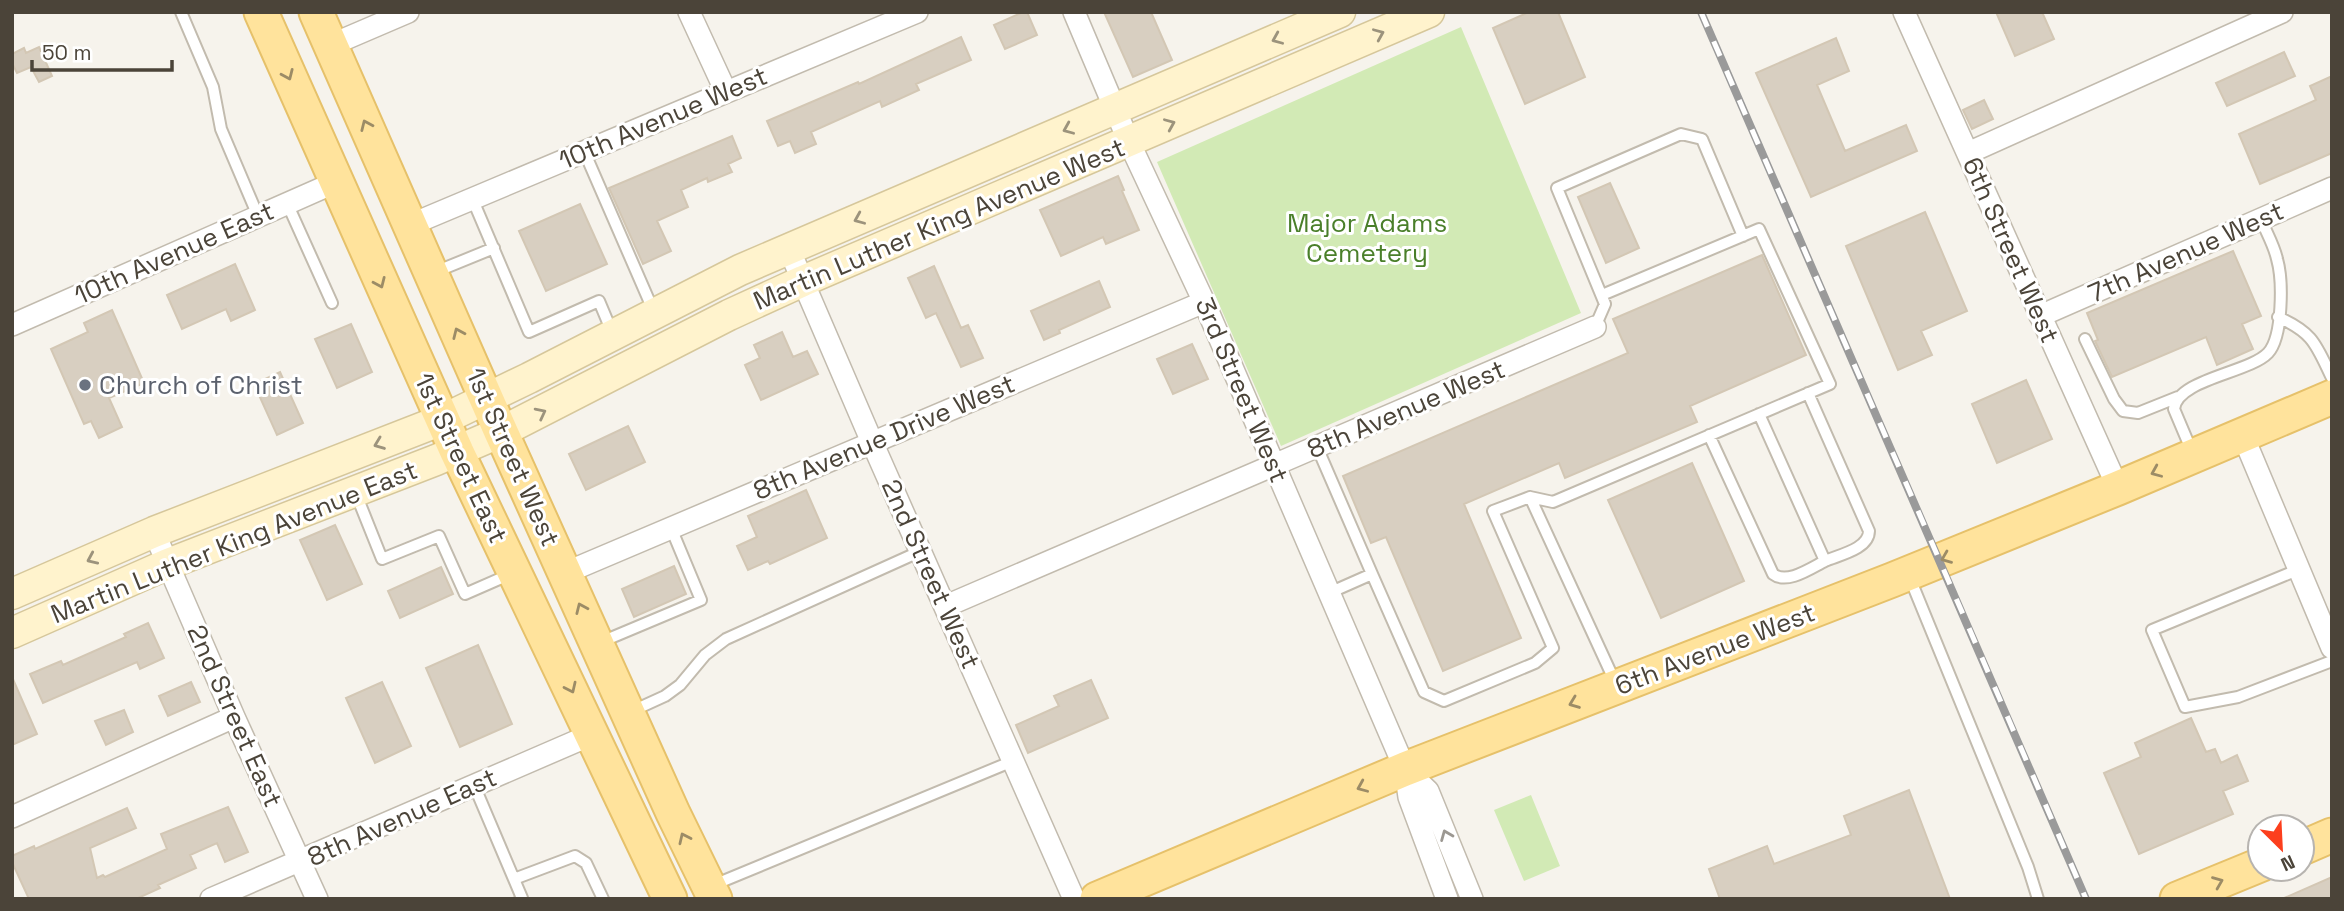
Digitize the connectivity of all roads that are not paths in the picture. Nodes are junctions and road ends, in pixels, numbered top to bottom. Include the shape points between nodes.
1 (181, 12) edge
2 (261, 12) edge
3 (316, 12) edge
4 (408, 12) edge
5 (690, 12) edge
6 (917, 12) edge
7 (1074, 12) edge
8 (1340, 12) edge
9 (1429, 12) edge
10 (1904, 12) edge
11 (2282, 12) edge
12 (331, 45) junction
13 (726, 92) junction
14 (1115, 109) junction
15 (1129, 142) junction
16 (584, 151) junction
17 (1968, 153) junction
18 (336, 182) junction
19 (2332, 188) edge
20 (472, 198) junction
21 (287, 203) junction
22 (258, 216) junction
23 (2260, 219) junction
24 (410, 225) junction
25 (1743, 236) junction
26 (494, 248) junction
27 (789, 249) junction
28 (432, 273) junction
29 (803, 281) junction
30 (1602, 295) junction
31 (1204, 302) junction
32 (332, 303) dead end
33 (654, 312) junction
34 (2039, 316) junction
35 (2278, 317) junction
36 (12, 325) edge
37 (1595, 327) joint
38 (613, 334) junction
39 (2085, 339) dead end
40 (2332, 379) edge
41 (1808, 393) junction
42 (2178, 397) junction
43 (2332, 397) edge
44 (487, 400) junction
45 (1759, 414) junction
46 (442, 420) junction
47 (501, 432) junction
48 (1709, 435) junction
49 (2243, 436) junction
50 (872, 442) junction
51 (1317, 447) junction
52 (457, 452) junction
53 (2194, 456) junction
54 (1275, 466) junction
55 (2118, 488) junction
56 (355, 492) junction
57 (1531, 497) junction
58 (671, 528) junction
59 (154, 532) junction
60 (921, 551) junction
61 (1825, 561) junction
62 (168, 564) junction
63 (2300, 569) junction
64 (515, 572) junction
65 (565, 573) junction
66 (1372, 574) junction
67 (1908, 574) junction
68 (1329, 593) junction
69 (12, 594) edge
70 (946, 606) junction
71 (2327, 622) edge
72 (12, 633) edge
73 (597, 644) junction
74 (2332, 648) edge
75 (2332, 661) edge
76 (1617, 686) junction
77 (628, 712) junction
78 (234, 717) junction
79 (593, 734) junction
80 (1013, 761) junction
81 (1405, 769) junction
82 (474, 785) junction
83 (12, 817) edge
84 (300, 862) junction
85 (2246, 871) edge
86 (514, 879) junction
87 (712, 893) edge
88 (211, 899) edge
89 (317, 899) edge
90 (521, 899) edge
91 (603, 899) edge
92 (670, 899) edge
93 (1074, 899) edge
94 (1097, 899) edge
95 (1447, 899) edge
96 (1472, 899) edge
97 (2038, 899) edge
98 (2177, 899) edge

1 - 22 lane via 213,87 221,129
2 -> 18 main road, 1st Street East
3 - 12 main road, 1st Street West
4 - 12 street
5 - 13 street
6 - 13 street, 10th Avenue West
7 - 14 street, 3rd Street West
8 -> 14 street, Martin Luther King Avenue West
15 -> 9 street, Martin Luther King Avenue West
10 - 17 street, 6th Street West
11 - 17 street
24 -> 12 main road, 1st Street West
13 - 16 street, 10th Avenue West
14 - 15 street, 3rd Street West
14 -> 27 street, Martin Luther King Avenue West
15 - 29 street, Martin Luther King Avenue West
15 - 31 street, 3rd Street West
16 - 20 street, 10th Avenue West
16 - 33 lane
17 - 34 street, 6th Street West
18 - 21 street, 10th Avenue East
18 -> 46 main road, 1st Street East
19 - 23 street, 7th Avenue West
20 - 24 street, 10th Avenue West
20 - 26 lane
21 - 22 street, 10th Avenue East
21 - 32 lane
22 - 36 street, 10th Avenue East
23 - 34 street, 7th Avenue West
23 - 35 lane via 2278,261
24 - 28 main road, 1st Street West
25 - 30 lane
25 - 30 lane via 1702,139 1681,134 1557,188
25 - 41 lane via 1759,229 1830,384
26 - 28 lane
26 - 38 lane via 529,331 598,301
27 - 29 street, 2nd Street West
27 - 33 street, Martin Luther King Avenue West
44 -> 28 main road, 1st Street West
47 -> 29 street, Martin Luther King Avenue West
29 - 50 street, 2nd Street West
30 - 37 lane via 1605,304
31 - 50 street, 8th Avenue Drive West
31 - 54 street, 3rd Street West
33 - 38 street, Martin Luther King Avenue West
34 - 55 street, 6th Street West
35 - 40 lane via 2312,338
35 - 42 lane via 2277,337 2264,356
37 - 51 street, 8th Avenue West
38 - 44 street, Martin Luther King Avenue West
39 - 42 lane via 2123,411 2138,413
41 - 45 lane
41 - 61 lane via 1870,534 1862,545
42 - 53 lane via 2174,409
43 - 49 main road, 6th Avenue West
44 - 46 street, Martin Luther King Avenue West
44 - 47 main road, 1st Street West
45 - 48 lane
45 - 61 lane
46 - 52 main road, 1st Street East
46 -> 59 street, Martin Luther King Avenue East
47 - 52 street, Martin Luther King Avenue West
47 - 65 main road, 1st Street West
48 - 57 lane via 1553,502
48 - 61 lane via 1773,574 1786,578
49 - 53 main road, 6th Avenue West
49 - 63 street
50 - 58 street, 8th Avenue Drive West
50 - 60 street, 2nd Street West
51 - 54 street, 8th Avenue West
51 - 66 lane
52 - 56 street, Martin Luther King Avenue East
52 - 64 main road, 1st Street East
53 -> 55 main road, 6th Avenue West
54 - 68 street, 3rd Street West
54 - 70 street, 8th Avenue West
55 -> 67 main road, 6th Avenue West
56 - 62 street, Martin Luther King Avenue East
56 - 64 lane via 382,559 439,536 465,594
57 - 66 lane via 1493,511 1553,648 1535,663 1444,701 1424,692
57 - 76 lane
58 - 65 street, 8th Avenue Drive West
58 - 73 lane via 701,600
59 - 62 street, 2nd Street East
59 -> 69 street, Martin Luther King Avenue East
60 - 70 street, 2nd Street West
60 - 77 lane via 726,639 705,655 680,685
62 - 72 street, Martin Luther King Avenue East
62 - 78 street, 2nd Street East
63 - 71 street
63 - 75 lane via 2152,630 2185,707 2238,697
64 -> 79 main road, 1st Street East
73 -> 65 main road, 1st Street West
66 - 68 lane
67 - 76 main road, 6th Avenue West
67 - 97 lane
68 - 81 street, 3rd Street West
70 - 80 street, 2nd Street West
71 - 74 street
73 - 77 main road, 1st Street West
76 -> 81 main road, 6th Avenue West
87 -> 77 main road, 1st Street West
78 - 83 street
78 - 84 street, 2nd Street East
79 - 82 street, 8th Avenue East
79 - 92 main road, 1st Street East
80 - 87 lane
80 - 93 street, 2nd Street West
81 -> 94 main road, 6th Avenue West
81 - 95 street, 3rd Street West via 1409,797
96 -> 81 street, 3rd Street West via 1429,791
82 - 84 street, 8th Avenue East
82 - 86 lane
84 - 88 street, 8th Avenue East
84 - 89 street, 2nd Street East
98 -> 85 main road
86 - 90 lane
86 - 91 lane via 575,856 586,863

